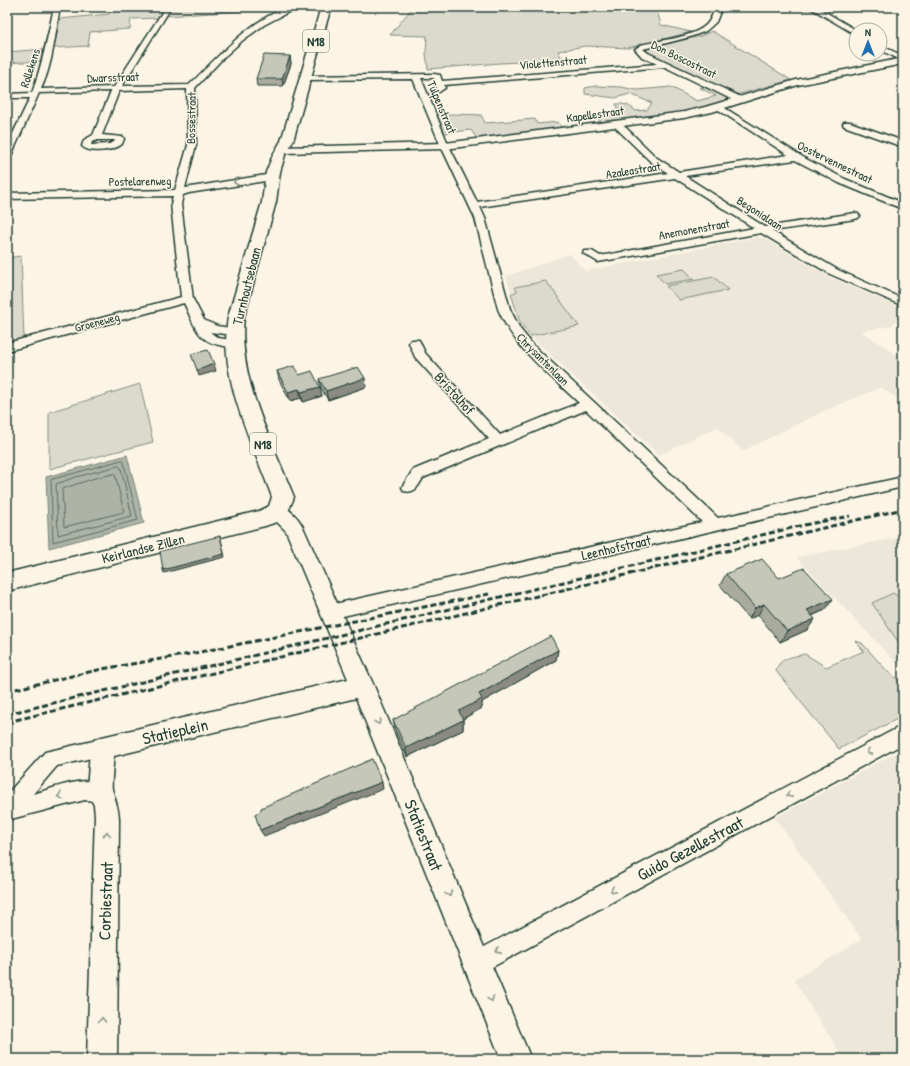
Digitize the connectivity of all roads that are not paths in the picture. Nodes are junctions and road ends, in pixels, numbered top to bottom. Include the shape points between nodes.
1 (56, 7) edge
2 (295, 7) edge
3 (326, 7) edge
4 (719, 7) edge
5 (812, 7) edge
6 (166, 11) dead end
7 (848, 28) edge
8 (888, 52) edge
9 (903, 60) edge
10 (667, 65) junction
11 (305, 78) junction
12 (417, 78) junction
13 (440, 83) junction
14 (191, 87) junction
15 (118, 89) junction
16 (423, 92) junction
17 (35, 93) junction
18 (7, 96) edge
19 (740, 100) junction
20 (720, 107) junction
21 (858, 118) dead end
22 (617, 124) junction
23 (847, 124) junction
24 (836, 129) dead end
25 (97, 137) dead end
26 (903, 144) edge
27 (445, 146) junction
28 (284, 150) junction
29 (7, 156) edge
30 (795, 156) junction
31 (678, 175) junction
32 (272, 177) junction
33 (179, 193) junction
34 (7, 196) edge
35 (269, 202) junction
36 (475, 205) junction
37 (903, 206) edge
38 (854, 216) dead end
39 (762, 230) junction
40 (588, 253) dead end
41 (187, 299) junction
42 (903, 303) edge
43 (235, 337) junction
44 (415, 343) dead end
45 (7, 347) edge
46 (588, 404) junction
47 (498, 441) junction
48 (903, 482) edge
49 (409, 487) dead end
50 (278, 511) junction
51 (714, 524) junction
52 (7, 582) edge
53 (330, 612) junction
54 (363, 686) junction
55 (903, 734) edge
56 (102, 748) junction
57 (98, 791) junction
58 (7, 809) edge
59 (477, 963) junction
60 (102, 1059) edge
61 (516, 1059) edge

1 - 17 street, Rollekens via 50,45 41,81
2 - 14 street, Bossestraat via 274,16 241,39
3 - 11 main road, Turnhoutsebaan / N18
4 - 10 street, Don Boscostraat via 708,27 693,34 639,49 645,55
5 - 7 street
6 - 15 street
8 - 9 street
9 - 19 street, Kapellestraat via 818,78
10 - 13 street, Violettenstraat
10 - 19 street, Don Boscostraat
11 - 12 street
11 - 28 main road, Turnhoutsebaan / N18
12 - 13 street via 434,74
12 - 16 street, Tulpenstraat
13 - 16 street, Violettenstraat via 440,90
14 - 15 street, Dwarsstraat
14 - 33 street, Bossestraat via 192,145
15 - 17 street, Dwarsstraat
15 - 25 street via 113,95
16 - 27 street, Tulpenstraat
17 - 18 street, Dwarsstraat
17 - 29 street, Rollekens
19 - 20 street, Kapellestraat
20 - 22 street, Kapellestraat
20 - 30 street, Oostervennestraat
21 - 23 street
22 - 27 street, Kapellestraat
22 - 31 street, Begonialaan via 650,156
23 - 24 street
23 - 26 street
27 - 28 street, Kapellestraat
27 - 36 street, Chrysantenlaan
28 - 32 main road, Turnhoutsebaan / N18 via 279,155
28 - 35 main road, Turnhoutsebaan / N18 via 288,153 287,159 280,181
30 - 31 street, Azaleastraat
30 - 37 street, Oostervennestraat via 842,181
31 - 36 street, Azaleastraat
31 - 39 street, Begonialaan
32 -> 33 street, Postelarenweg
32 - 35 main road, Turnhoutsebaan / N18
33 - 34 street, Postelarenweg
33 - 41 street, Bossestraat via 176,204
35 - 43 main road, Turnhoutsebaan / N18 via 241,298
36 - 46 street, Chrysantenlaan via 509,323 529,348
38 - 39 street, Anemonenstraat
39 - 40 street, Anemonenstraat via 598,260
39 - 42 street, Begonialaan via 834,272
41 - 43 street, Bossestraat via 204,333 215,341
41 - 45 street, Groeneweg
43 - 50 main road, Turnhoutsebaan / N18 via 244,396 283,497
44 - 47 street, Bristolhof via 419,354
46 - 47 street
46 - 51 street, Chrysantenlaan
47 - 49 street via 418,474
48 - 51 street, Leenhofstraat
50 - 52 main road, Keirlandse Zillen via 265,518
50 - 53 street via 294,527
51 - 53 street, Leenhofstraat
53 - 54 street, Statiestraat
54 - 56 street, Statieplein
54 -> 59 street, Statiestraat
55 -> 59 street, Guido Gezellestraat
56 - 57 street
56 - 58 street, Statieplein via 52,758
57 -> 58 street via 85,790
60 -> 57 street, Corbiestraat via 107,820 104,797
59 -> 61 street, Statiestraat

